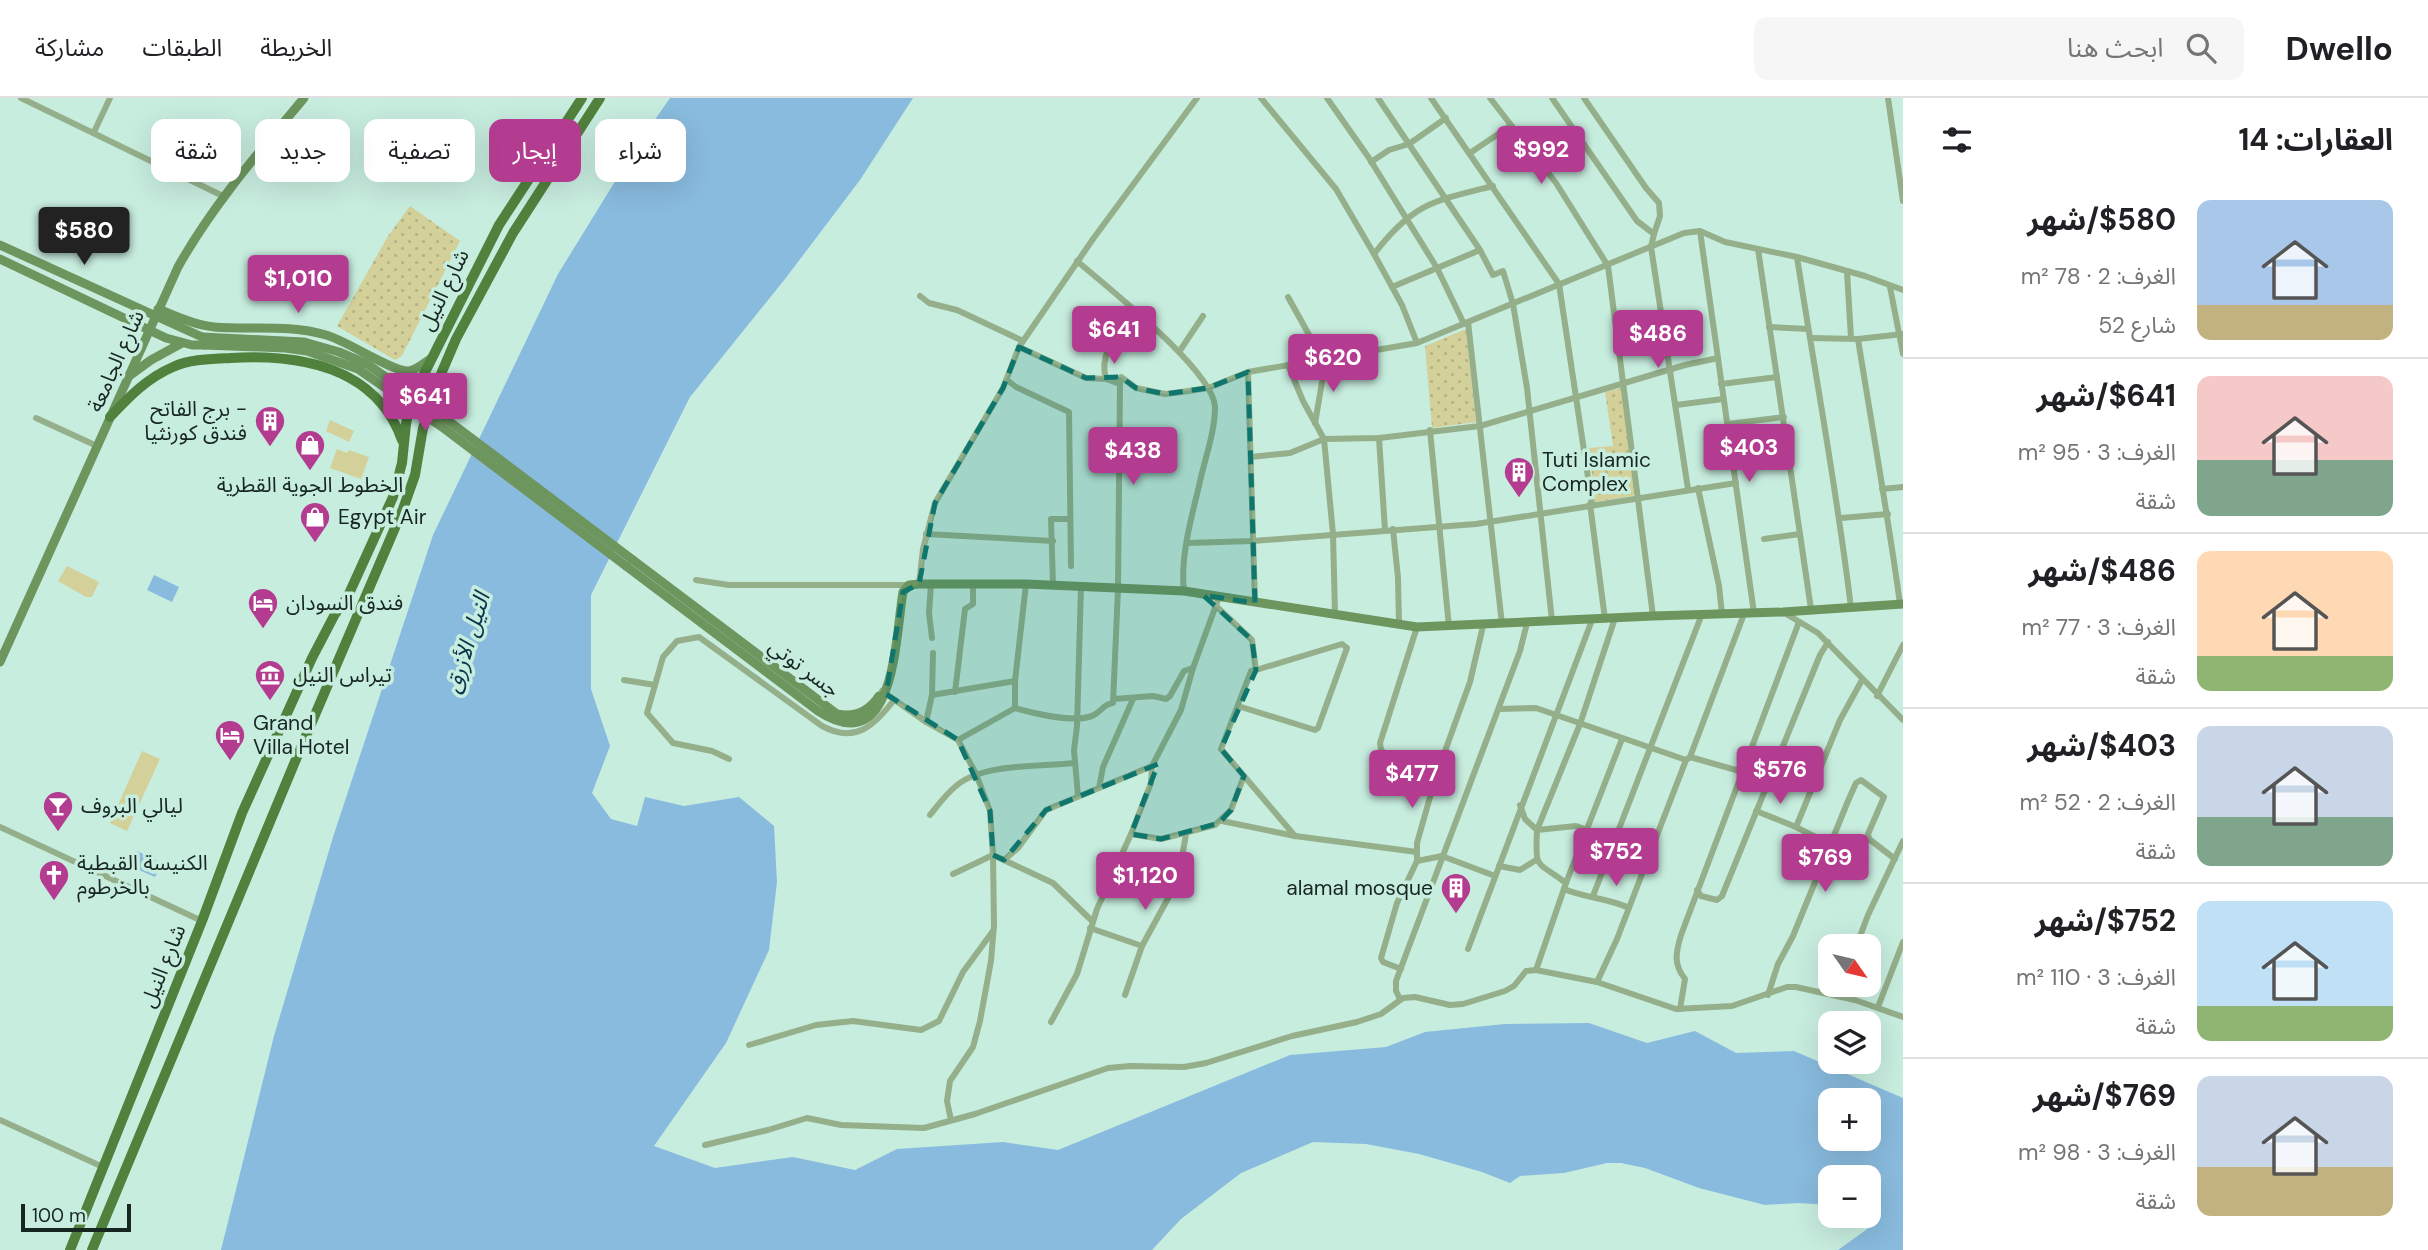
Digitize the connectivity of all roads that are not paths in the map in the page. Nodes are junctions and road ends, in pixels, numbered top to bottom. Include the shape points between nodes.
1 (21, 98) edge
2 (110, 98) edge
3 (304, 98) edge
4 (582, 98) edge
5 (600, 98) edge
6 (1197, 98) edge
7 (1261, 98) edge
8 (1326, 98) edge
9 (1378, 98) edge
10 (1431, 98) edge
11 (1490, 98) edge
12 (1552, 98) edge
13 (1584, 98) edge
14 (1888, 98) edge
15 (1446, 118) junction
16 (1510, 126) junction
17 (94, 132) junction
18 (1903, 141) edge
19 (1409, 144) junction
20 (1896, 149) junction
21 (1470, 153) junction
22 (1371, 162) junction
23 (1493, 186) junction
24 (225, 197) junction
25 (1445, 198) junction
26 (1903, 201) edge
27 (1405, 218) junction
28 (499, 225) junction
29 (1700, 232) junction
30 (513, 233) junction
31 (1654, 234) junction
32 (0, 246) edge
33 (1651, 247) junction
34 (1758, 249) junction
35 (1480, 250) junction
36 (1374, 254) junction
37 (1797, 257) junction
38 (0, 259) edge
39 (1077, 261) junction
40 (1608, 265) junction
41 (1437, 268) junction
42 (1847, 272) junction
43 (1559, 284) junction
44 (1392, 287) junction
45 (1890, 287) junction
46 (1903, 290) edge
47 (920, 296) dead end
48 (1289, 297) dead end
49 (1513, 304) junction
50 (1133, 309) junction
51 (156, 313) junction
52 (1203, 316) dead end
53 (1466, 323) junction
54 (1769, 327) junction
55 (149, 328) junction
56 (1808, 329) junction
57 (1901, 335) edge
58 (1811, 338) junction
59 (1855, 338) junction
60 (203, 341) junction
61 (1417, 343) junction
62 (187, 344) junction
63 (1021, 344) junction
64 (1179, 352) junction
65 (1903, 354) edge
66 (432, 358) junction
67 (1718, 358) junction
68 (1325, 360) junction
69 (194, 361) junction
70 (1288, 365) junction
71 (1671, 369) junction
72 (1248, 372) junction
73 (127, 377) junction
74 (1777, 377) junction
75 (1107, 379) junction
76 (1007, 380) junction
77 (1623, 383) junction
78 (1120, 384) junction
79 (1721, 384) junction
80 (1208, 388) junction
81 (1576, 396) junction
82 (1723, 399) junction
83 (1676, 405) junction
84 (1529, 412) junction
85 (110, 417) junction
86 (36, 418) dead end
87 (1784, 418) junction
88 (1728, 424) junction
89 (1315, 425) junction
90 (1480, 426) junction
91 (1430, 430) junction
92 (1379, 438) junction
93 (1324, 439) junction
94 (97, 446) junction
95 (404, 447) junction
96 (1251, 457) junction
97 (1736, 483) junction
98 (1903, 487) edge
99 (1698, 488) junction
100 (1688, 489) junction
101 (1882, 489) junction
102 (1639, 497) junction
103 (1591, 504) junction
104 (1541, 513) junction
105 (1888, 514) junction
106 (1841, 518) junction
107 (1070, 519) junction
108 (1491, 521) junction
109 (1440, 526) junction
110 (1393, 529) junction
111 (1385, 530) junction
112 (926, 534) junction
113 (1333, 534) junction
114 (1800, 534) junction
115 (1764, 538) dead end
116 (1053, 541) junction
117 (1253, 541) junction
118 (1187, 543) junction
119 (1071, 566) dead end
120 (696, 580) dead end
121 (931, 583) junction
122 (973, 583) junction
123 (1026, 584) junction
124 (1053, 585) junction
125 (910, 587) junction
126 (1081, 587) junction
127 (1118, 589) junction
128 (1184, 592) junction
129 (1217, 602) junction
130 (1255, 603) junction
131 (1902, 604) edge
132 (1851, 608) junction
133 (1811, 609) junction
134 (1783, 612) junction
135 (1335, 614) junction
136 (1702, 614) junction
137 (1722, 614) junction
138 (1749, 614) junction
139 (1653, 616) junction
140 (1615, 618) junction
141 (1605, 619) junction
142 (1592, 620) junction
143 (1552, 621) junction
144 (1798, 622) junction
145 (1399, 623) junction
146 (1527, 623) junction
147 (1502, 624) junction
148 (1483, 626) junction
149 (1417, 627) junction
150 (1449, 627) junction
151 (932, 638) dead end
152 (1828, 642) junction
153 (1903, 645) edge
154 (933, 653) dead end
155 (0, 662) edge
156 (1193, 668) junction
157 (1256, 670) junction
158 (624, 680) dead end
159 (1862, 680) junction
160 (1015, 681) junction
161 (655, 685) junction
162 (955, 691) junction
163 (887, 695) junction
164 (932, 695) junction
165 (1877, 696) junction
166 (1114, 699) junction
167 (1133, 699) junction
168 (1238, 706) junction
169 (1015, 708) junction
170 (1499, 709) junction
171 (1556, 715) junction
172 (1077, 719) junction
173 (1903, 719) edge
174 (926, 722) junction
175 (1580, 724) junction
176 (1622, 739) junction
177 (958, 740) junction
178 (1649, 748) junction
179 (729, 759) dead end
180 (1688, 759) junction
181 (1074, 763) junction
182 (1152, 766) junction
183 (1743, 772) junction
184 (976, 774) junction
185 (1244, 776) junction
186 (1436, 776) junction
187 (1099, 788) junction
188 (1078, 796) junction
189 (1520, 805) junction
190 (1756, 811) junction
191 (930, 815) dead end
192 (1222, 821) junction
193 (0, 827) edge
194 (1796, 827) junction
195 (1537, 830) junction
196 (1587, 830) junction
197 (1131, 834) junction
198 (1186, 834) junction
199 (1295, 836) junction
200 (1902, 843) edge
201 (1831, 845) junction
202 (1417, 852) junction
203 (993, 855) junction
204 (1903, 855) edge
205 (1442, 856) junction
206 (1895, 859) junction
207 (1004, 860) junction
208 (1536, 860) junction
209 (1417, 861) junction
210 (1499, 866) junction
211 (953, 874) dead end
212 (1495, 876) junction
213 (1565, 886) junction
214 (1697, 890) junction
215 (1593, 896) junction
216 (1629, 908) junction
217 (202, 921) junction
218 (1091, 925) junction
219 (994, 930) junction
220 (1861, 934) edge
221 (1903, 942) edge
222 (1142, 946) junction
223 (1468, 949) dead end
224 (1401, 969) junction
225 (1536, 970) junction
226 (1597, 982) junction
227 (1818, 991) edge
228 (1125, 995) dead end
229 (1768, 995) junction
230 (1847, 998) edge
231 (1401, 999) junction
232 (1878, 1007) junction
233 (1679, 1009) junction
234 (1903, 1017) edge
235 (1051, 1022) dead end
236 (749, 1045) dead end
237 (0, 1120) edge
238 (951, 1120) junction
239 (705, 1145) dead end
240 (103, 1167) junction
241 (70, 1250) edge
242 (92, 1250) edge

1 - 17 street
2 - 17 street
3 - 24 street, شارع الجامعة
4 - 28 main road, شارع النيل
5 - 30 main road, شارع النيل
6 - 39 street
7 - 36 street via 1336,188
8 - 22 street
9 - 19 street
10 - 15 street
11 - 16 street
12 - 31 street via 1637,221
13 - 31 street via 1659,203
14 - 20 street
15 - 19 street
15 - 21 street
16 - 21 street
16 - 40 street via 1556,183
17 - 24 street
18 - 20 street
19 - 22 street via 1388,150
19 - 25 street
20 - 26 street
21 - 23 street
22 - 27 street
23 - 25 street
23 - 43 street
24 - 51 street, شارع الجامعة via 196,234
25 - 27 street
25 - 35 street
27 - 36 street
27 - 41 street
28 - 30 main road
28 - 66 main road, شارع النيل
29 - 33 street via 1684,233
29 - 34 street
29 - 67 street
30 - 242 main road, شارع النيل via 441,374 403,509
31 - 33 street
32 - 51 street
33 - 40 street
33 - 71 street
34 - 37 street
34 - 54 street
35 - 41 street
35 - 49 street via 1493,275 1503,271
36 - 44 street
37 - 42 street
37 - 56 street
38 - 55 street
39 - 50 street
39 - 63 street
40 - 43 street
40 - 77 street
41 - 44 street
41 - 53 street
42 - 45 street
42 - 59 street
43 - 49 street
43 - 81 street
44 - 61 street
45 - 46 street
45 - 57 street
47 - 63 street
48 - 68 street
49 - 53 street
49 - 84 street
50 - 64 street
50 - 75 street via 1102,365
51 - 55 street, شارع الجامعة
51 - 60 street
51 - 66 street via 214,327 281,328 328,335 402,371
52 - 64 street
53 - 61 street
53 - 90 street
54 - 56 street
54 - 74 street
55 - 62 street
55 - 73 street, شارع الجامعة
56 - 58 street
57 - 59 street
57 - 65 street
58 - 59 street
58 - 106 street
59 - 101 street
60 - 62 street, جسر توتي
60 - 163 street, جسر توتي, bridge via 307,351 366,374 837,722 858,721 873,713
61 - 68 street
62 - 69 street
62 - 73 street
63 - 75 street via 1086,378
63 - 76 street
64 - 80 street
66 - 95 main road, شارع النيل via 411,400
67 - 71 street
67 - 79 street
68 - 70 street
68 - 89 street
69 - 85 main road via 151,378
69 - 95 main road via 258,356 337,371 379,399 391,414
70 - 72 street
70 - 89 street
71 - 77 street
71 - 83 street
72 - 80 street
72 - 96 street
73 - 85 street, شارع الجامعة
74 - 79 street
74 - 87 street
75 - 78 street
76 - 107 street via 1069,412
76 - 112 street via 943,486
77 - 81 street
77 - 102 street
78 - 80 street via 1121,377 1136,388 1164,394
78 - 127 street
79 - 82 street
80 - 118 street via 1215,408
81 - 84 street
81 - 103 street
82 - 83 street
82 - 88 street
83 - 100 street
84 - 90 street
84 - 104 street
85 - 94 street, شارع الجامعة
86 - 94 street
87 - 88 street
87 - 114 street
88 - 97 street
89 - 93 street
90 - 91 street
90 - 108 street
91 - 92 street
91 - 109 street
92 - 93 street
92 - 111 street
93 - 96 street via 1290,453
93 - 113 street
94 - 155 street, شارع الجامعة
95 - 217 main road, شارع النيل via 390,505 266,758
96 - 117 street
97 - 99 street
97 - 138 street
98 - 101 street
99 - 100 street
99 - 137 street
100 - 102 street
101 - 105 street
102 - 103 street
102 - 139 street
103 - 104 street
103 - 141 street
104 - 108 street
104 - 143 street
105 - 106 street
105 - 131 street
106 - 132 street
107 - 116 street via 1051,519
107 - 119 street
108 - 109 street
108 - 147 street
109 - 110 street
109 - 150 street
110 - 111 street
110 - 145 street
111 - 113 street
112 - 116 street
112 - 125 street
113 - 117 street
113 - 135 street
114 - 115 street
114 - 133 street
116 - 124 street
117 - 118 street
117 - 130 street
118 - 128 street
120 - 125 street via 729,585
121 - 122 street
121 - 125 street
121 - 151 street
122 - 123 street
122 - 162 street via 973,604 965,609
123 - 124 street
123 - 160 street
124 - 126 street
125 - 163 street
126 - 127 street
126 - 172 street
127 - 128 street
127 - 166 street
128 - 129 street
129 - 130 street
129 - 156 street
129 - 157 street via 1252,640
130 - 135 street
131 - 132 street
132 - 133 street
133 - 134 street
134 - 138 street
134 - 144 street
135 - 145 street
136 - 137 street
136 - 139 street
136 - 178 street
137 - 138 street
138 - 180 street
139 - 140 street
140 - 141 street
140 - 175 street
141 - 142 street
142 - 143 street
142 - 171 street
143 - 146 street
144 - 152 street
144 - 183 street
145 - 149 street
146 - 147 street
146 - 170 street
147 - 148 street
148 - 150 street
148 - 186 street via 1470,682
149 - 150 street
149 - 186 street via 1380,743 1381,750 1397,764
152 - 159 street
152 - 190 street
153 - 165 street
154 - 164 street
156 - 167 street via 1184,671 1166,699
156 - 182 street via 1181,710
157 - 168 street via 1251,671
157 - 168 street via 1342,644 1347,648 1315,730
158 - 161 street
159 - 165 street
159 - 194 street via 1840,720
160 - 162 street
160 - 169 street
161 - 163 street via 663,657 677,641 699,637 833,731 865,729 877,721
161 - 179 street via 647,713 673,743
162 - 164 street
163 - 174 street
164 - 174 street
165 - 173 street
166 - 167 street
166 - 172 street via 1094,715
167 - 187 street via 1103,767
168 - 185 street via 1221,749
169 - 172 street
169 - 177 street
170 - 171 street via 1536,708
170 - 205 street
171 - 175 street
171 - 189 street
172 - 181 street
174 - 177 street
175 - 176 street
175 - 195 street
176 - 178 street
176 - 196 street
177 - 184 street
178 - 180 street
178 - 215 street
180 - 183 street
180 - 216 street
181 - 184 street
181 - 188 street
182 - 187 street
182 - 197 street via 1151,783
183 - 214 street
184 - 191 street via 956,785
184 - 203 street via 990,811
185 - 192 street
185 - 199 street
186 - 202 street
187 - 188 street
188 - 207 street via 1046,810
189 - 195 street via 1525,819
189 - 210 street
190 - 194 street
190 - 214 street via 1722,896 1717,900 1701,896
192 - 198 street
192 - 199 street
193 - 217 street
194 - 201 street
195 - 196 street via 1576,826
195 - 208 street
196 - 213 street
197 - 198 street via 1161,839
197 - 218 street
198 - 222 street via 1178,880
199 - 202 street
200 - 204 street
200 - 206 street
201 - 206 street via 1861,780 1884,797 1869,839
201 - 229 street
202 - 209 street
203 - 207 street
203 - 211 street
203 - 219 street
205 - 209 street
205 - 212 street
205 - 224 street
206 - 220 street
207 - 218 street via 1053,883
208 - 210 street via 1520,870
208 - 213 street
209 - 224 street via 1397,903 1381,958
210 - 212 street
212 - 223 street
213 - 215 street
213 - 225 street
214 - 233 street via 1675,954 1685,979
215 - 216 street
216 - 226 street
217 - 240 main road, شارع النيل
218 - 222 street
218 - 235 street via 1077,974
219 - 236 street via 963,972 939,1021 921,1030 853,1021 816,1025
219 - 238 street via 980,1021 972,1047 950,1081 947,1101
221 - 232 street
222 - 228 street
224 - 231 street via 1396,991
225 - 226 street
225 - 231 street via 1526,971 1505,991 1463,1004
226 - 233 street
227 - 229 street via 1787,987
229 - 233 street via 1732,1006
230 - 232 street
231 - 238 street via 1381,1014 1224,1058 1184,1067 1108,1068
232 - 234 street
237 - 240 street
238 - 239 street via 924,1128 841,1125 807,1118
240 - 241 main road, شارع النيل

